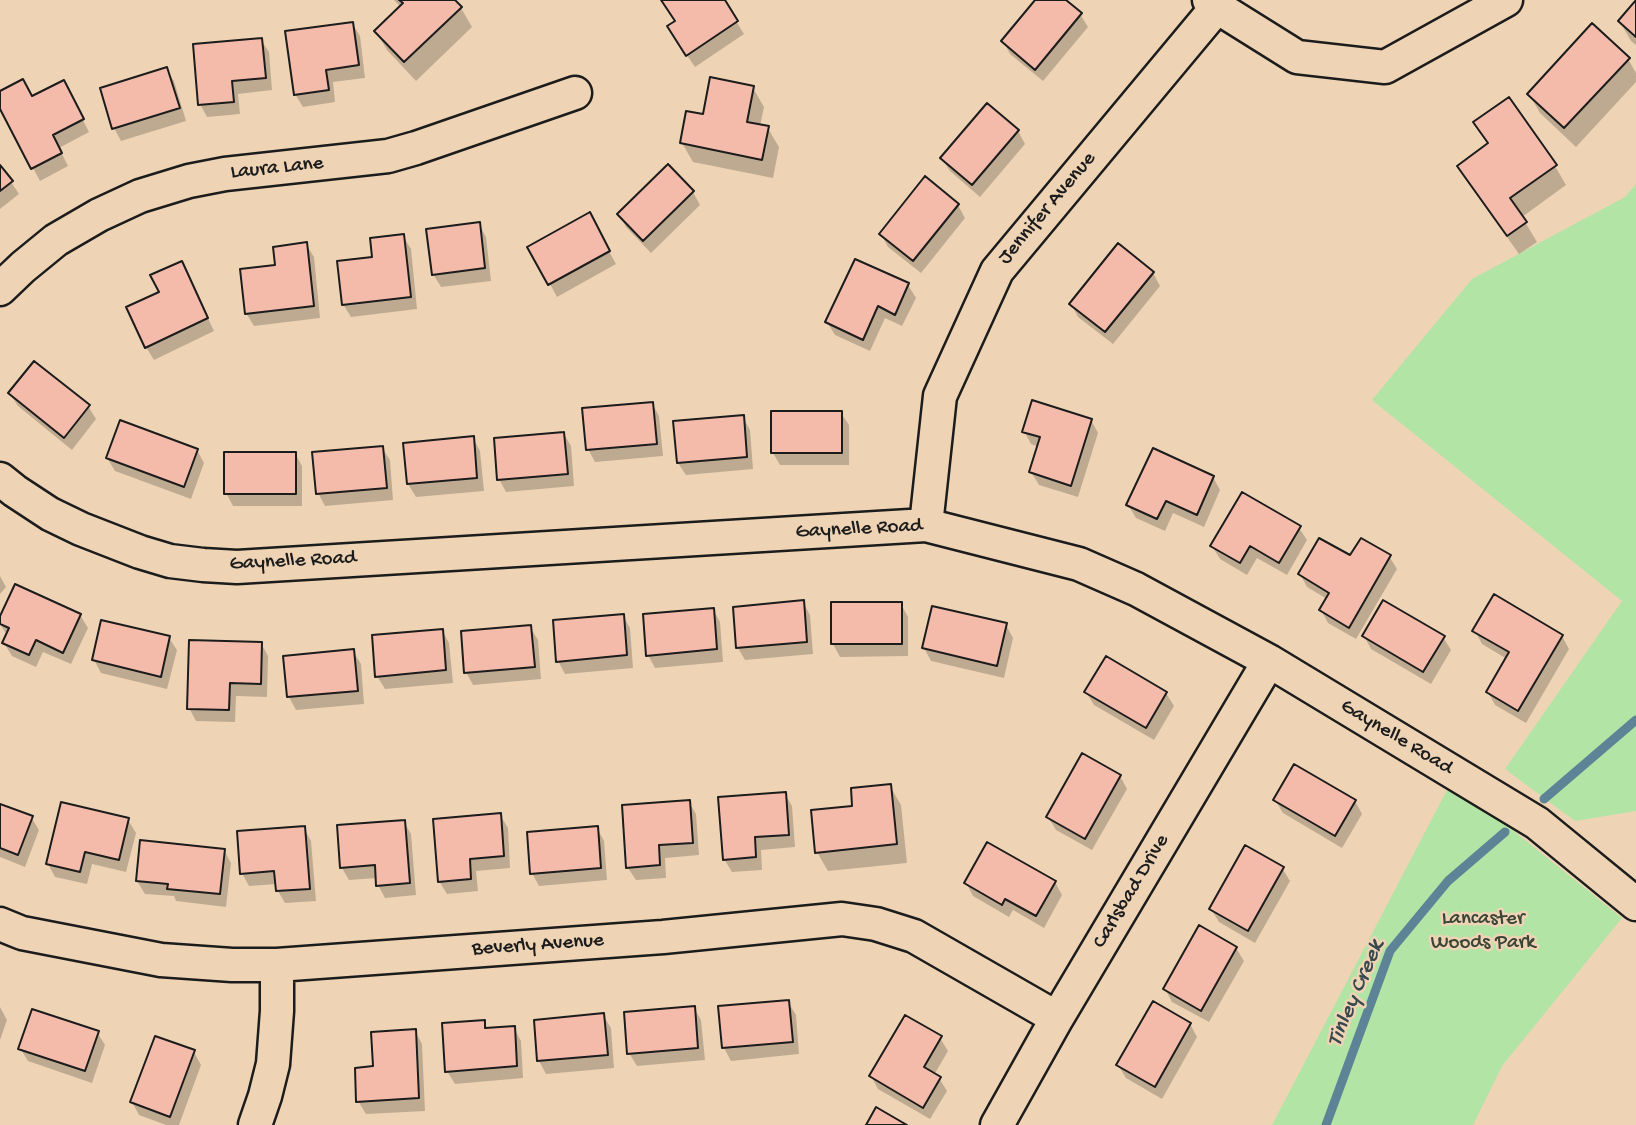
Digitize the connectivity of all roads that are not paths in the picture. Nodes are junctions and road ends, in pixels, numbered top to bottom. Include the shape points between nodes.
1 (1506, 0) edge
2 (1213, 4) edge
3 (575, 93) dead end
4 (0, 289) edge
5 (0, 479) edge
6 (926, 525) junction
7 (1269, 662) junction
8 (1636, 904) edge
9 (0, 924) edge
10 (277, 965) junction
11 (1057, 1018) junction
12 (255, 1125) edge
13 (997, 1125) edge

1 - 2 street via 1385,67 1297,57
2 - 6 street, Jennifer Avenue via 997,271 940,396
3 - 4 street, Laura Lane via 388,156 225,174 140,196 56,240
5 - 6 street, Gaynelle Road via 50,514 140,552 170,561 237,567
6 - 7 street, Gaynelle Road via 1079,564 1136,589
7 - 8 street, Gaynelle Road via 1537,823
7 - 11 street, Carlsbad Drive
9 - 10 street, Beverly Avenue via 22,933 161,960
10 - 11 street, Beverly Avenue via 842,919 914,936
10 - 12 street via 273,1064
11 - 13 street, Carlsbad Drive

